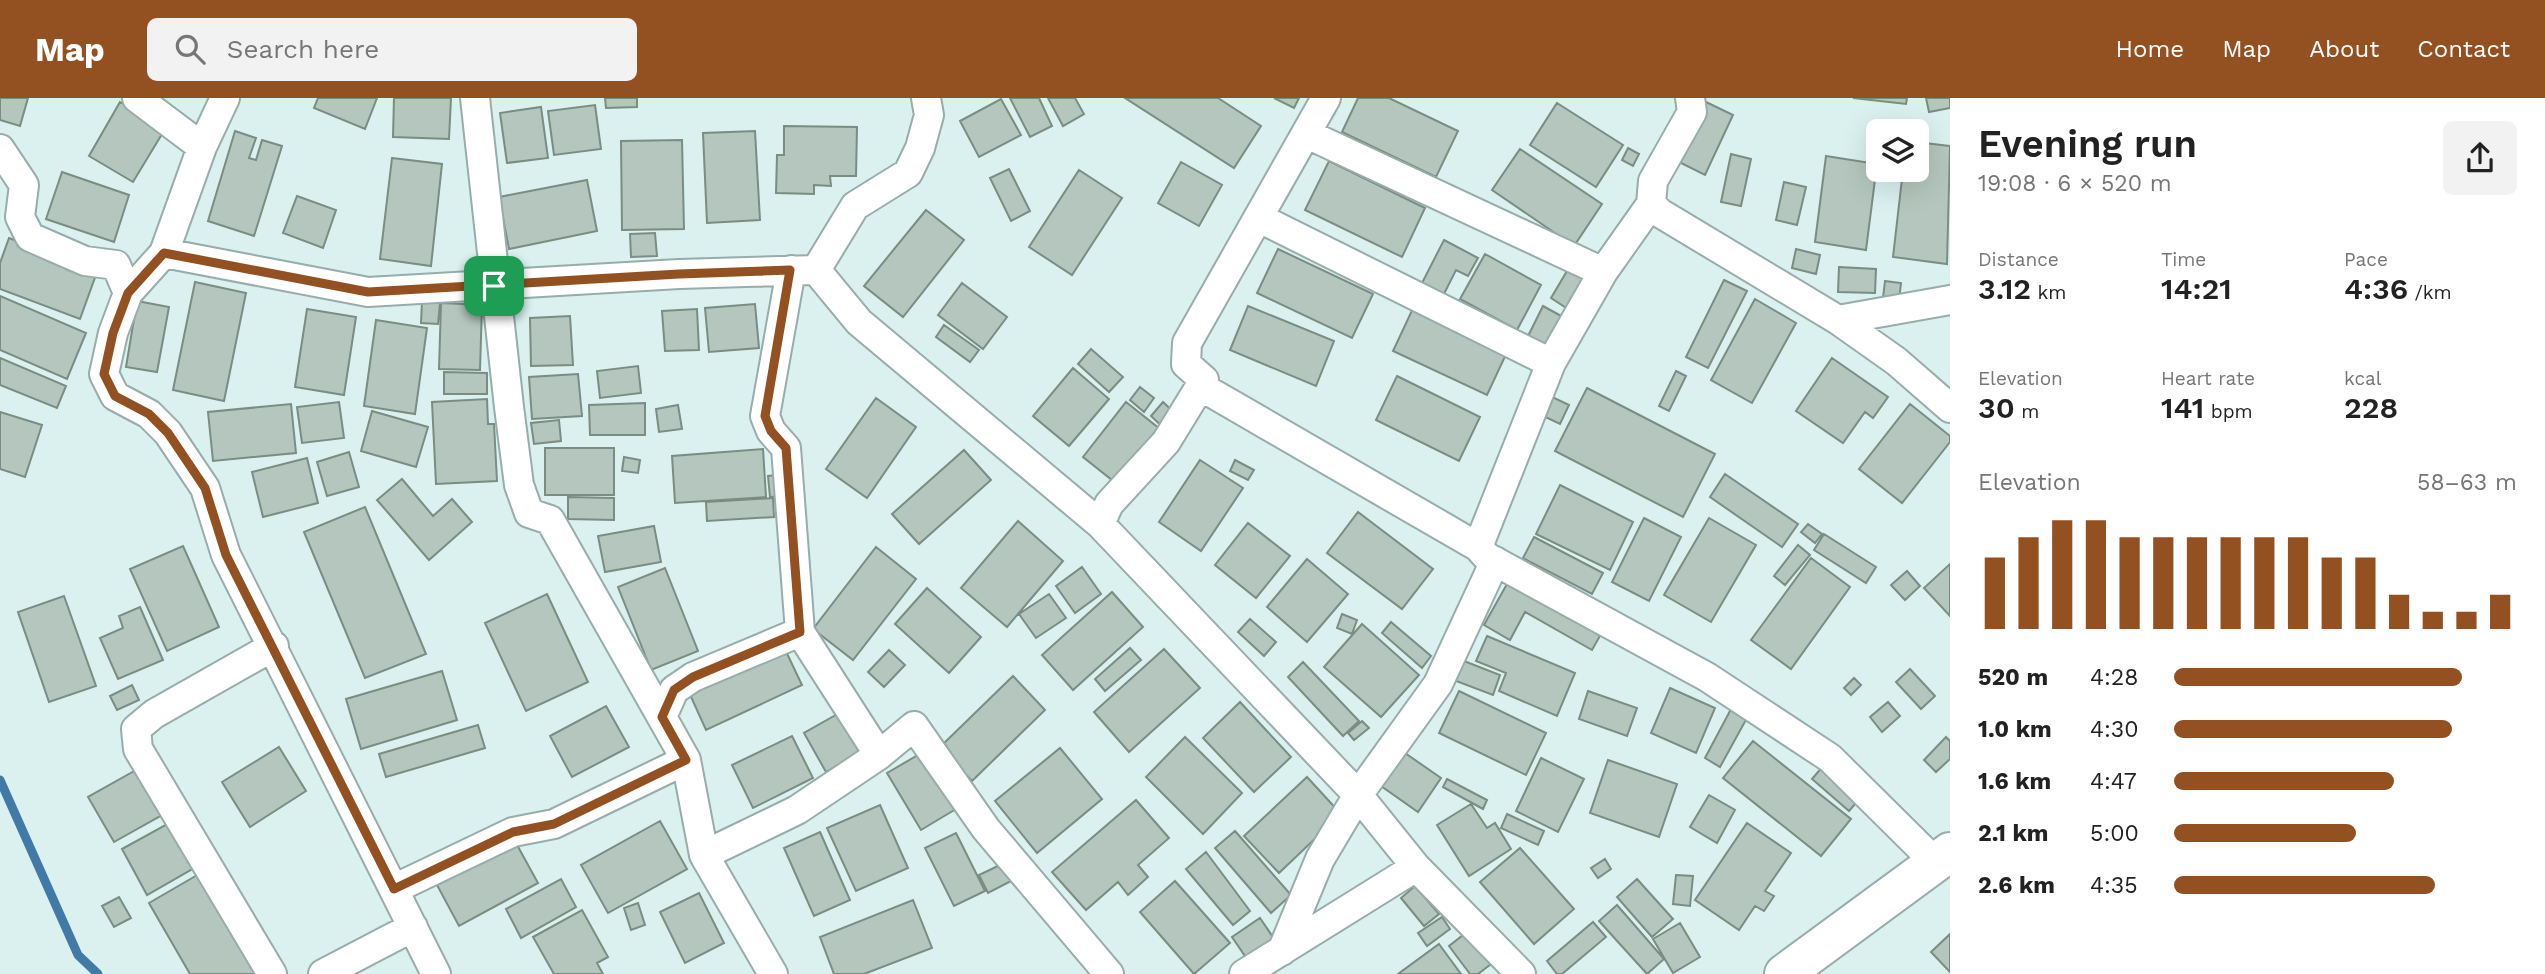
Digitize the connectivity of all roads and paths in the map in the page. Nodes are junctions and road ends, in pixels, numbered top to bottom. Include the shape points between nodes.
1 (137, 98) edge
2 (225, 98) edge
3 (475, 98) edge
4 (926, 98) edge
5 (1326, 98) edge
6 (1690, 98) edge
7 (1307, 134) junction
8 (202, 147) junction
9 (0, 149) edge
10 (1651, 204) junction
11 (1259, 218) junction
12 (164, 253) junction
13 (803, 270) junction
14 (1603, 272) junction
15 (494, 286) junction
16 (128, 293) junction
17 (1950, 300) edge
18 (1896, 309) junction
19 (1838, 320) junction
20 (1896, 361) junction
21 (1550, 363) junction
22 (1204, 380) junction
23 (1950, 408) edge
24 (1100, 524) junction
25 (1487, 554) junction
26 (800, 632) junction
27 (274, 646) junction
28 (879, 755) junction
29 (686, 760) junction
30 (1358, 794) junction
31 (704, 855) junction
32 (1943, 858) edge
33 (1416, 867) junction
34 (394, 889) junction
35 (413, 927) junction
36 (1282, 951) junction
37 (272, 974) edge
38 (323, 974) edge
39 (436, 974) edge
40 (773, 974) edge
41 (1109, 974) edge
42 (1244, 974) edge
43 (1521, 974) edge
44 (1784, 974) edge

1 - 8 street
2 - 8 street
3 - 15 street
4 - 13 street via 929,115 908,173 855,206
5 - 7 street
6 - 10 street via 1692,112 1653,181
7 - 11 street
7 - 14 street
8 - 12 street
9 - 16 street via 24,185 20,216 30,237 85,261 116,265
10 - 14 street
10 - 19 street via 1660,214
11 - 21 street
11 - 22 street via 1188,343 1186,364
12 - 15 street via 368,292
12 - 16 street
13 - 15 street
13 - 24 street
13 - 26 street via 765,416 786,448
14 - 21 street
15 - 29 street via 519,485 529,513 550,520
16 - 27 street via 104,374 115,396 149,414 168,433 205,488 226,555
17 - 18 street
18 - 19 street
18 - 20 street
19 - 20 street
20 - 23 street
21 - 25 street
22 - 24 street via 1166,442 1109,504
22 - 25 street via 1206,389
24 - 30 street
25 - 30 street via 1438,684
25 - 32 street via 1707,677 1830,758
26 - 28 street
26 - 29 street via 693,677 674,690 662,717
27 - 34 street
27 - 37 street via 154,714 136,729 138,749
28 - 31 street via 797,810
28 - 41 street via 914,726 986,829
29 - 31 street
29 - 34 street via 554,824 513,832
30 - 33 street
30 - 36 street via 1320,859
31 - 40 street
32 - 44 main road
33 - 36 street
33 - 43 street
34 - 35 street
35 - 38 street
35 - 39 street
36 - 42 street

